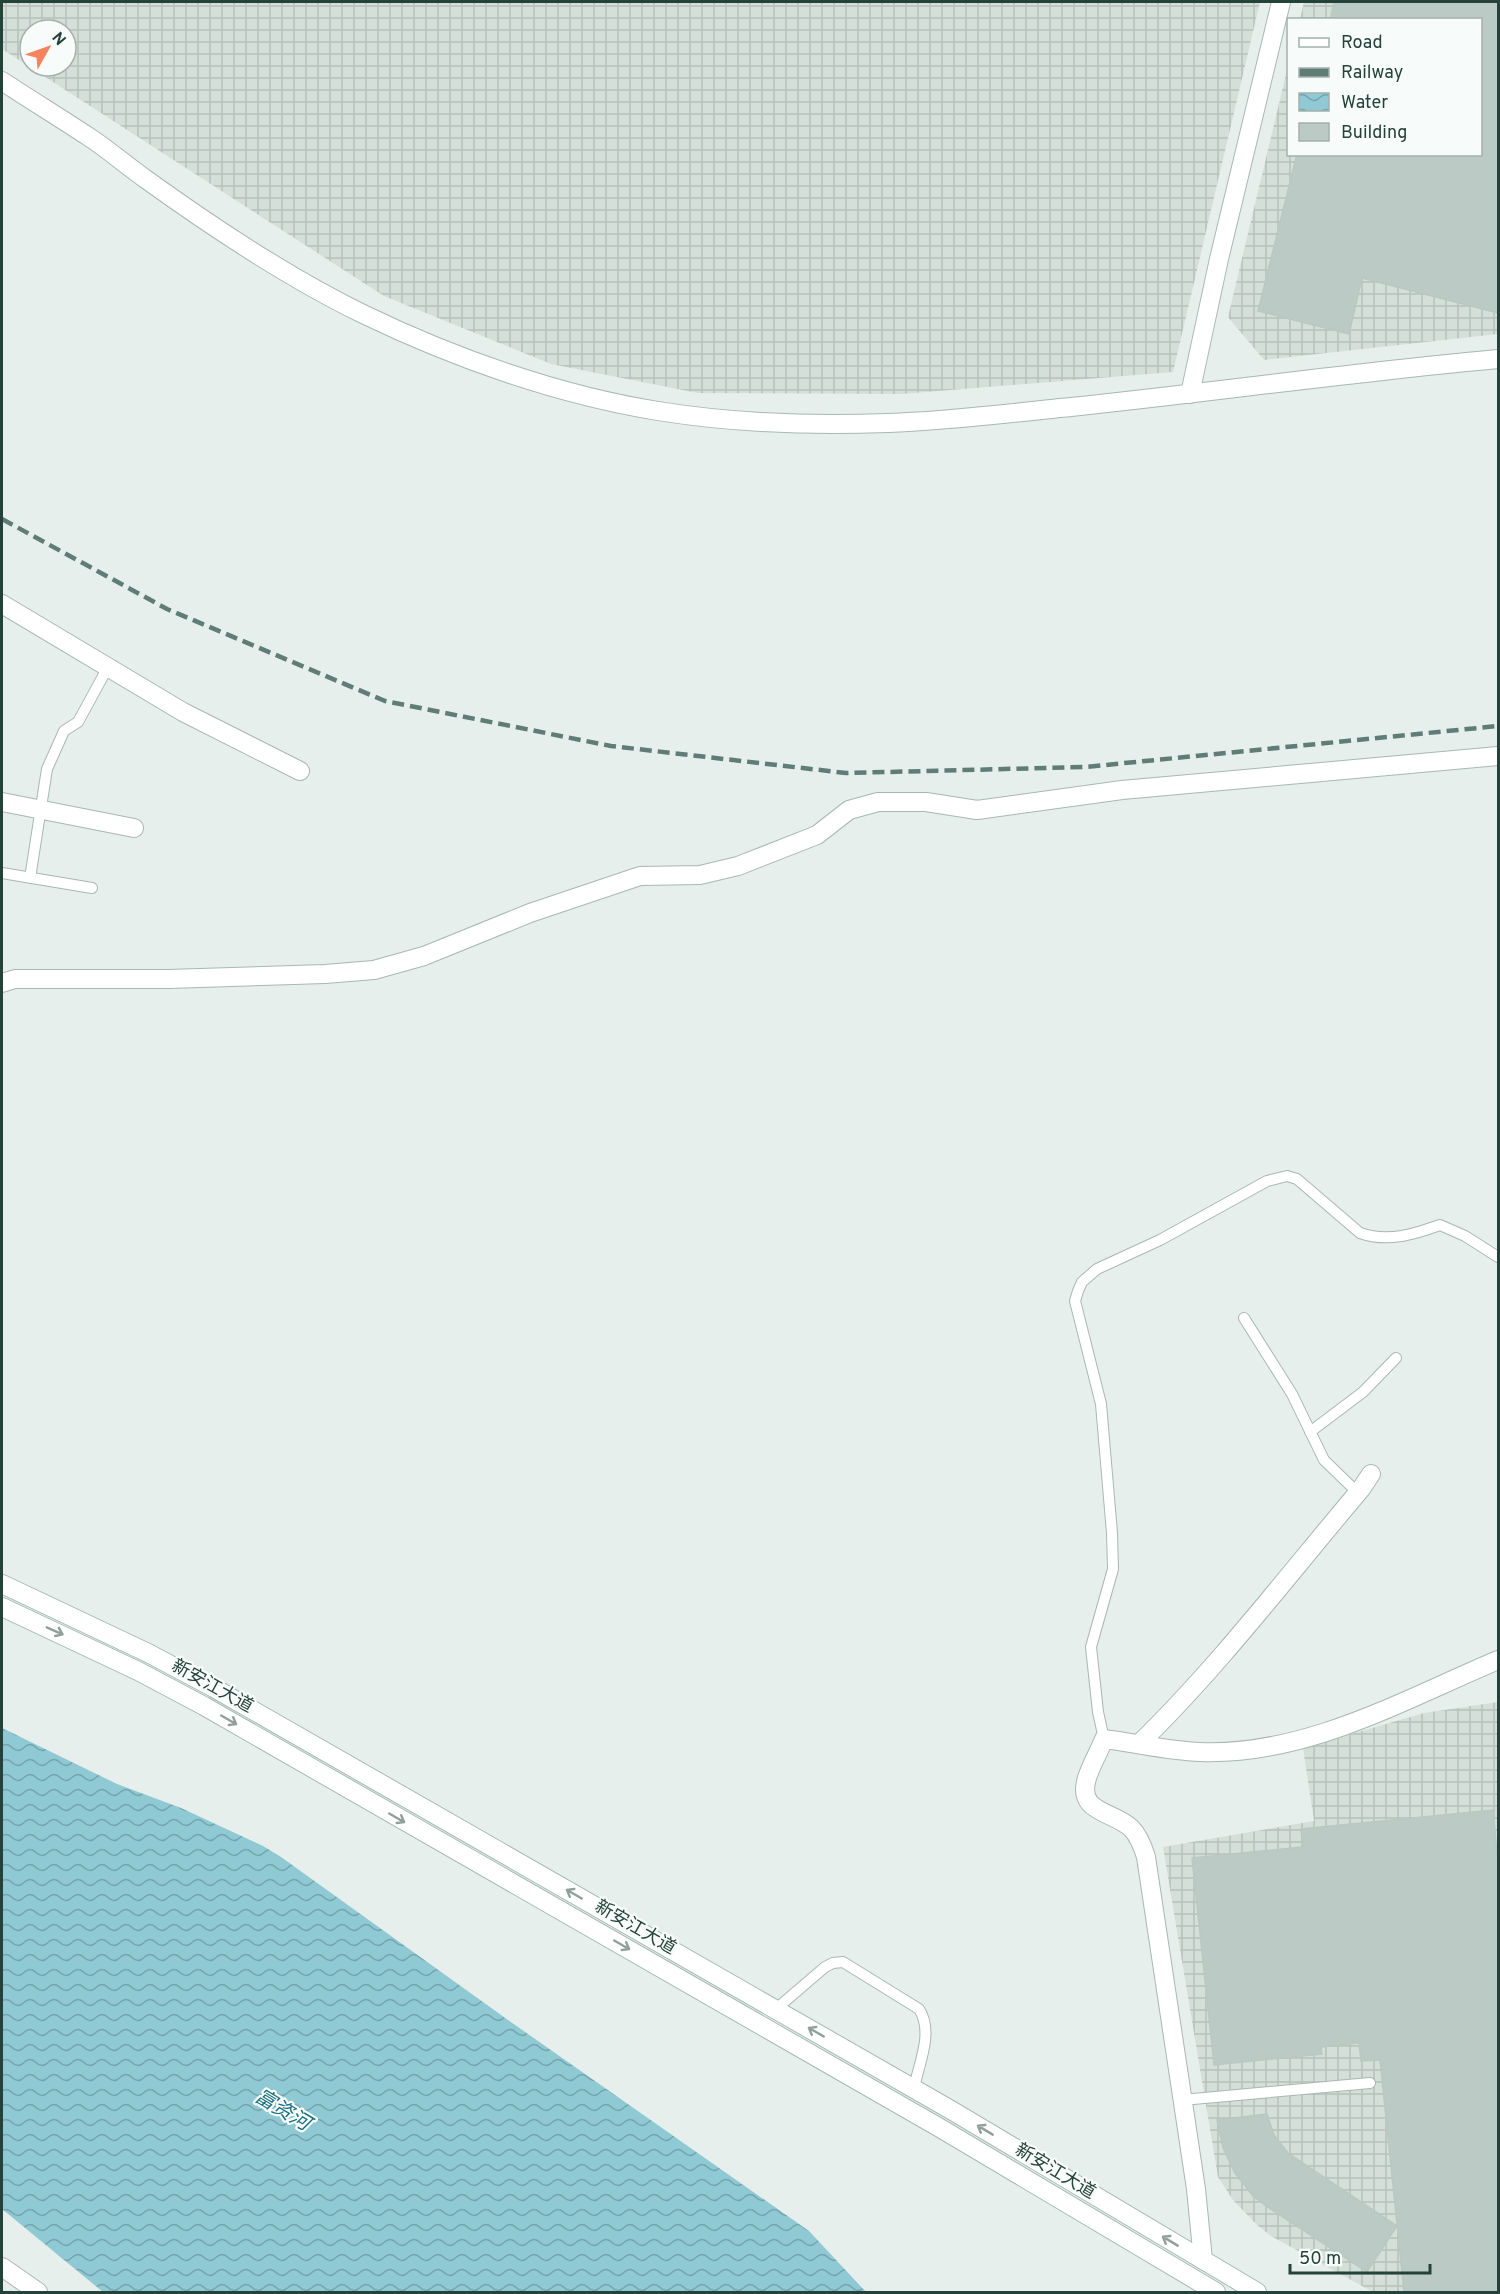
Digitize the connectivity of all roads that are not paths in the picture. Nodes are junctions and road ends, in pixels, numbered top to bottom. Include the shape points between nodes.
1 (1281, 2) edge
2 (2, 81) edge
3 (1498, 359) edge
4 (1190, 394) junction
5 (2, 604) edge
6 (108, 667) junction
7 (1498, 756) edge
8 (300, 771) dead end
9 (2, 801) edge
10 (40, 809) junction
11 (134, 828) dead end
12 (2, 873) edge
13 (30, 878) junction
14 (92, 888) dead end
15 (2, 983) edge
16 (1498, 1257) edge
17 (1245, 1318) dead end
18 (1396, 1358) dead end
19 (1310, 1432) junction
20 (1371, 1474) dead end
21 (1358, 1493) junction
22 (2, 1584) edge
23 (2, 1607) edge
24 (1498, 1660) edge
25 (1104, 1739) junction
26 (1139, 1744) junction
27 (776, 2009) junction
28 (1370, 2083) dead end
29 (914, 2088) junction
30 (1182, 2100) junction
31 (1203, 2260) junction
32 (2, 2267) edge
33 (38, 2292) edge
34 (1216, 2292) edge
35 (1257, 2292) edge

1 - 4 street
2 - 4 street via 91,138 202,218 360,312 489,366 599,399 715,418 837,424 940,420
3 - 4 street
5 - 6 street
6 - 8 street via 183,712
6 - 10 lane via 78,722 64,731 46,768
7 - 15 street via 1122,790 977,810 926,802 878,802 849,810 817,835 738,866 700,875 640,876 530,913 424,956 374,970 168,979 15,979
9 - 10 street
10 - 11 street
10 - 13 lane
12 - 13 lane
13 - 14 lane
16 - 25 lane via 1440,1225 1390,1238 1360,1233 1297,1179 1287,1176 1267,1181 1160,1240 1106,1264 1082,1282 1075,1301 1101,1404 1112,1533 1113,1569 1091,1647
17 - 19 lane
18 - 19 lane via 1363,1392
19 - 21 lane via 1324,1460
20 - 21 street
21 - 26 street via 1186,1696
27 -> 22 street, 新安江大道 via 214,1688
23 -> 34 street, 新安江大道 via 204,1706 930,2122
24 - 26 street via 1301,1740 1198,1752
25 - 26 street
25 - 30 street via 1087,1778 1086,1796 1094,1808 1132,1829 1141,1841
29 -> 27 street, 新安江大道
27 - 29 lane via 825,1967 843,1962 919,2009 926,2036
28 - 30 lane
31 -> 29 street, 新安江大道
30 - 31 street
31 - 35 street, 新安江大道
32 - 33 street

